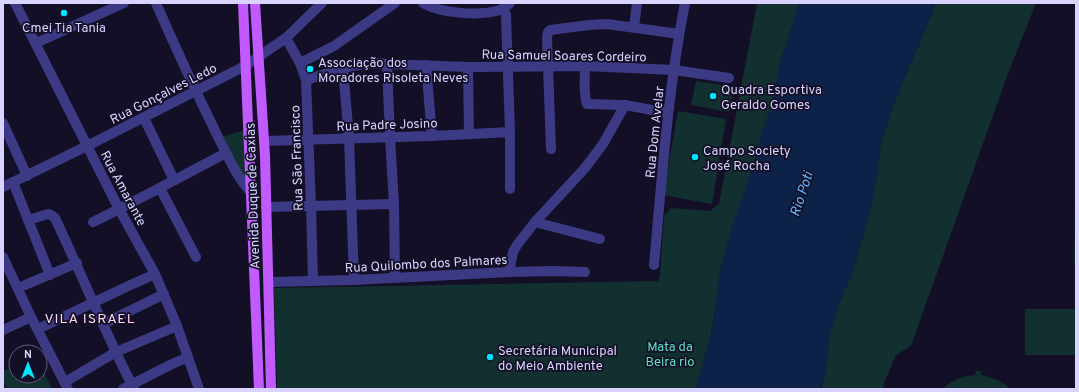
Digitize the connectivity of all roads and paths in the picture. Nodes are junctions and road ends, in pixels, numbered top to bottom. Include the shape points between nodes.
1 (16, 3) edge
2 (124, 3) edge
3 (156, 3) edge
4 (243, 3) edge
5 (255, 3) edge
6 (322, 3) edge
7 (395, 3) edge
8 (423, 3) edge
9 (637, 3) edge
10 (685, 3) edge
11 (502, 6) edge
12 (634, 27) junction
13 (679, 34) junction
14 (286, 38) junction
15 (36, 43) junction
16 (258, 58) junction
17 (300, 63) junction
18 (387, 64) junction
19 (426, 65) junction
20 (246, 66) junction
21 (585, 66) junction
22 (468, 67) junction
23 (507, 67) junction
24 (548, 67) junction
25 (344, 69) junction
26 (674, 70) junction
27 (729, 78) dead end
28 (306, 80) junction
29 (196, 92) junction
30 (625, 105) junction
31 (668, 113) junction
32 (144, 118) junction
33 (3, 123) edge
34 (510, 132) junction
35 (469, 134) junction
36 (432, 136) junction
37 (390, 137) junction
38 (349, 138) junction
39 (308, 140) junction
40 (264, 141) junction
41 (87, 146) junction
42 (551, 149) dead end
43 (226, 153) junction
44 (27, 176) junction
45 (174, 180) junction
46 (13, 182) junction
47 (3, 187) edge
48 (160, 188) junction
49 (510, 189) dead end
50 (251, 192) junction
51 (394, 204) junction
52 (351, 205) junction
53 (311, 206) junction
54 (266, 207) junction
55 (119, 209) junction
56 (28, 220) junction
57 (93, 222) dead end
58 (535, 222) junction
59 (600, 239) dead end
60 (3, 257) edge
61 (196, 257) dead end
62 (77, 264) junction
63 (654, 265) dead end
64 (509, 272) junction
65 (585, 272) dead end
66 (155, 274) junction
67 (50, 275) junction
68 (13, 276) junction
69 (395, 278) junction
70 (354, 280) junction
71 (3, 281) edge
72 (313, 281) junction
73 (269, 282) junction
74 (18, 288) junction
75 (164, 294) junction
76 (93, 303) junction
77 (31, 316) junction
78 (104, 324) junction
79 (177, 326) junction
80 (38, 329) junction
81 (3, 330) edge
82 (116, 352) junction
83 (188, 358) junction
84 (66, 385) edge
85 (271, 386) edge
86 (130, 387) edge
87 (258, 388) edge
88 (199, 389) edge

1 - 15 street, Rua Amarante
2 - 15 street
3 - 29 street
4 - 20 main road, Avenida Duque de Caxias
5 - 16 main road, Avenida Duque de Caxias
6 - 14 street, Rua Gonçalves Ledo
7 - 17 street via 334,46
8 - 11 street via 434,8 479,14
9 - 12 street
10 - 13 street, Rua Dom Avelar
11 - 23 street via 506,15
12 - 13 street
12 - 24 street via 599,24 550,30 547,38
13 - 26 street, Rua Dom Avelar
14 - 16 street, Rua Gonçalves Ledo
14 - 17 street, Rua São Francisco
15 - 41 street, Rua Amarante
16 - 20 street, Rua Gonçalves Ledo
16 - 40 main road, Avenida Duque de Caxias
17 - 28 street, Rua São Francisco
18 - 19 street, Rua Samuel Soares Cordeiro
18 - 25 street, Rua Samuel Soares Cordeiro via 368,63
18 - 37 street
19 - 22 street, Rua Samuel Soares Cordeiro
19 - 36 street
20 - 29 street, Rua Gonçalves Ledo
20 - 50 main road, Avenida Duque de Caxias
21 - 24 street, Rua Samuel Soares Cordeiro
21 - 26 street, Rua Samuel Soares Cordeiro
21 - 30 street via 587,104
22 - 23 street, Rua Samuel Soares Cordeiro
22 - 35 street
23 - 24 street, Rua Samuel Soares Cordeiro
23 - 34 street
24 - 42 street
25 - 28 street, Rua Samuel Soares Cordeiro
25 - 38 street
26 - 27 street, Rua Samuel Soares Cordeiro
26 - 31 street, Rua Dom Avelar
28 - 39 street, Rua São Francisco
29 - 32 street, Rua Gonçalves Ledo
29 - 43 street
30 - 31 street
30 - 58 street via 589,163
31 - 63 street, Rua Dom Avelar
32 - 41 street, Rua Gonçalves Ledo
32 - 45 street
33 - 44 street
34 - 35 street, Rua Padre Josino
34 - 49 street
35 - 36 street, Rua Padre Josino
36 - 37 street, Rua Padre Josino
37 - 38 street, Rua Padre Josino
37 - 51 street
38 - 39 street, Rua Padre Josino
38 - 52 street
39 - 40 street, Rua Padre Josino
39 - 53 street, Rua São Francisco
40 - 54 main road, Avenida Duque de Caxias
41 - 44 street, Rua Gonçalves Ledo
41 - 55 street, Rua Amarante
43 - 45 street
43 - 50 street via 243,184
44 - 46 street, Rua Gonçalves Ledo
45 - 48 street
46 - 47 street, Rua Gonçalves Ledo
46 - 56 street
48 - 55 street
48 - 61 street
50 - 87 main road, Avenida Duque de Caxias
51 - 52 street
51 - 69 street
52 - 53 street
52 - 70 street
53 - 54 street
53 - 72 street, Rua São Francisco
54 - 73 main road, Avenida Duque de Caxias
55 - 57 street
55 - 66 street, Rua Amarante
56 - 62 street via 48,214 55,218
56 - 67 street
58 - 59 street
58 - 64 street via 513,252
60 - 68 street
62 - 67 street
62 - 76 street
64 - 65 street, Rua Quilombo dos Palmares
64 - 69 street, Rua Quilombo dos Palmares
66 - 75 street, Rua Amarante
66 - 76 street
67 - 74 street
68 - 71 street
68 - 74 street
69 - 70 street, Rua Quilombo dos Palmares
70 - 72 street, Rua Quilombo dos Palmares
72 - 73 street, Rua Quilombo dos Palmares
73 - 85 main road, Avenida Duque de Caxias
74 - 77 street
75 - 78 street
75 - 79 street, Rua Amarante
76 - 78 street
76 - 80 street
77 - 80 street
77 - 81 street
78 - 82 street
79 - 82 street
79 - 83 street, Rua Amarante
80 - 84 street
82 - 84 street
82 - 86 street
83 - 86 street
83 - 88 street, Rua Amarante
85 - 87 street

